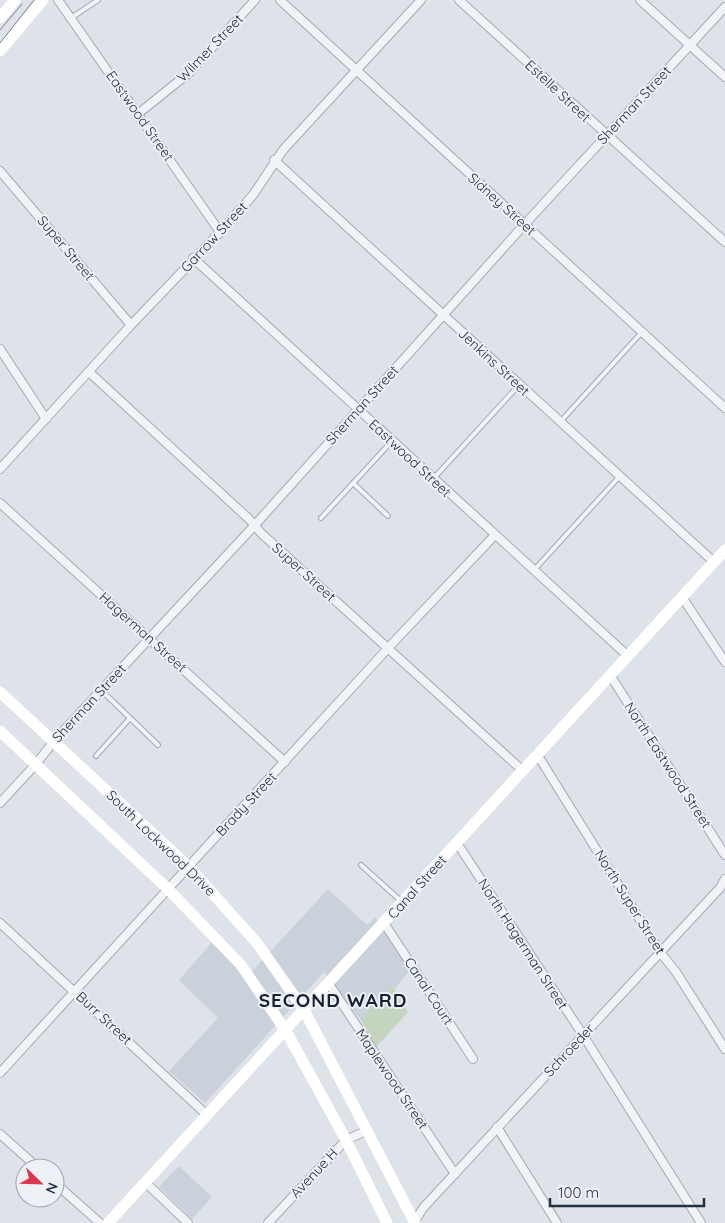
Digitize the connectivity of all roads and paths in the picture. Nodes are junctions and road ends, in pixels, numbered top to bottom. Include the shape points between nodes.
1 (15, 0) edge
2 (43, 0) edge
3 (58, 0) edge
4 (98, 0) edge
5 (255, 0) edge
6 (280, 0) edge
7 (421, 0) edge
8 (459, 0) edge
9 (640, 0) edge
10 (725, 6) edge
11 (0, 18) edge
12 (71, 18) junction
13 (689, 45) junction
14 (0, 51) edge
15 (356, 70) junction
16 (725, 77) edge
17 (139, 113) junction
18 (606, 135) junction
19 (274, 160) junction
20 (0, 172) edge
21 (524, 225) junction
22 (220, 232) junction
23 (725, 242) edge
24 (193, 258) junction
25 (442, 315) junction
26 (131, 324) junction
27 (643, 332) junction
28 (0, 349) edge
29 (89, 372) junction
30 (519, 385) junction
31 (725, 408) edge
32 (358, 409) junction
33 (46, 419) junction
34 (560, 423) junction
35 (392, 441) junction
36 (0, 469) edge
37 (619, 476) junction
38 (433, 479) junction
39 (353, 484) junction
40 (0, 503) edge
41 (388, 516) dead end
42 (321, 518) dead end
43 (254, 526) junction
44 (494, 536) junction
45 (725, 550) edge
46 (714, 562) junction
47 (533, 571) junction
48 (682, 597) junction
49 (150, 638) junction
50 (389, 647) junction
51 (628, 656) junction
52 (725, 662) edge
53 (610, 674) junction
54 (101, 690) junction
55 (0, 692) edge
56 (130, 718) junction
57 (0, 731) edge
58 (54, 741) junction
59 (158, 745) dead end
60 (537, 754) junction
61 (96, 756) dead end
62 (285, 762) junction
63 (36, 764) junction
64 (522, 770) junction
65 (0, 803) edge
66 (457, 843) junction
67 (725, 855) edge
68 (361, 865) dead end
69 (189, 866) junction
70 (725, 879) edge
71 (169, 890) junction
72 (403, 902) junction
73 (0, 923) edge
74 (384, 923) junction
75 (660, 952) junction
76 (329, 984) junction
77 (75, 992) junction
78 (304, 1010) junction
79 (286, 1031) junction
80 (583, 1035) junction
81 (725, 1049) edge
82 (473, 1059) dead end
83 (0, 1073) edge
84 (207, 1114) junction
85 (497, 1127) junction
86 (366, 1131) junction
87 (0, 1134) edge
88 (346, 1140) junction
89 (27, 1158) edge
90 (455, 1174) junction
91 (145, 1182) junction
92 (65, 1192) edge
93 (100, 1223) edge
94 (108, 1223) edge
95 (188, 1223) edge
96 (268, 1223) edge
97 (387, 1223) edge
98 (414, 1223) edge
99 (556, 1223) edge
100 (701, 1223) edge

1 - 11 main road
2 - 14 main road
3 - 12 street, Eastwood Street
4 - 12 lane
5 - 17 street, Wilmer Street via 190,72
6 - 15 street, Sidney Street
7 - 15 street, Garrow Street
8 - 18 street, Estelle Street
9 - 13 street
10 - 13 street, Sherman Street
12 - 17 street, Eastwood Street
13 - 16 street
13 - 18 street, Sherman Street
15 - 19 street, Garrow Street
15 - 21 street, Sidney Street
17 - 22 street, Eastwood Street
18 - 21 street, Sherman Street
18 - 23 street, Estelle Street
19 - 22 street, Garrow Street via 253,195
19 - 25 street, Jenkins Street
20 - 26 street, Super Street
21 - 25 street, Sherman Street
21 - 27 street, Sidney Street
22 - 24 street, Garrow Street
24 - 26 street, Garrow Street
24 - 32 street, Eastwood Street
25 - 30 street, Jenkins Street
25 - 32 street, Sherman Street
26 - 29 street, Garrow Street
27 - 31 street, Sidney Street
27 - 34 lane
28 - 33 street
29 - 33 street, Garrow Street
29 - 43 street, Super Street
30 - 34 street, Jenkins Street
30 - 38 lane
32 - 35 street, Eastwood Street
32 - 43 street, Sherman Street
33 - 36 street, Garrow Street
34 - 37 street, Jenkins Street
35 - 38 street, Eastwood Street
35 - 39 lane
37 - 46 street, Jenkins Street
37 - 47 lane
38 - 44 street, Eastwood Street
39 - 41 lane
39 - 42 lane
40 - 49 street, Hagerman Street
43 - 49 street, Sherman Street
43 - 50 street, Super Street
44 - 47 street, Eastwood Street
44 - 50 street, Brady Street
45 - 46 main road, Canal Street
46 - 48 main road, Canal Street
47 - 51 street, Eastwood Street
48 - 51 main road, Canal Street
48 - 52 street
49 - 54 street, Sherman Street
49 - 62 street, Hagerman Street
50 - 62 street, Brady Street
50 - 64 street, Super Street
51 - 53 main road, Canal Street
53 - 60 main road, Canal Street
53 - 67 street, North Eastwood Street
54 - 56 lane
54 - 58 street, Sherman Street
55 - 58 main road, South Lockwood Drive
56 - 59 lane
56 - 61 lane
57 - 63 main road, South Lockwood Drive
58 - 63 street, Sherman Street
58 - 69 main road, South Lockwood Drive
60 - 64 main road, Canal Street
60 - 75 street, North Super Street
62 - 69 street, Brady Street
63 - 65 street, Sherman Street
63 - 71 main road, South Lockwood Drive
64 - 66 main road, Canal Street
66 - 72 main road, Canal Street
66 - 80 street, North Hagerman Street
68 - 72 lane
69 - 71 street, Brady Street
69 - 78 main road, South Lockwood Drive via 257,943
70 - 75 street, Schroeder
71 - 77 street, Brady Street
71 - 79 main road, South Lockwood Drive via 241,964
72 - 74 main road, Canal Street
73 - 77 street, Burr Street
74 - 76 main road, Canal Street
74 - 82 street, Canal Court
75 - 80 street, Schroeder
75 - 81 street, North Super Street
76 - 78 main road, Canal Street
76 - 90 street, Maplewood Street
77 - 83 street, Brady Street
77 - 84 street, Burr Street
78 - 79 main road, Canal Street
78 - 86 main road, South Lockwood Drive
79 - 84 main road, Canal Street
79 - 88 main road, South Lockwood Drive
80 - 85 street, Schroeder
80 - 100 street, North Hagerman Street
84 - 91 main road, Canal Street
85 - 90 street, Schroeder
85 - 99 street
86 - 88 street, Avenue H
86 - 98 main road, South Lockwood Drive
87 - 89 street
88 - 96 street, Avenue H
88 - 97 main road, South Lockwood Drive
90 - 98 street, Schroeder via 423,1208
91 - 94 main road, Canal Street
91 - 95 street
92 - 93 street

